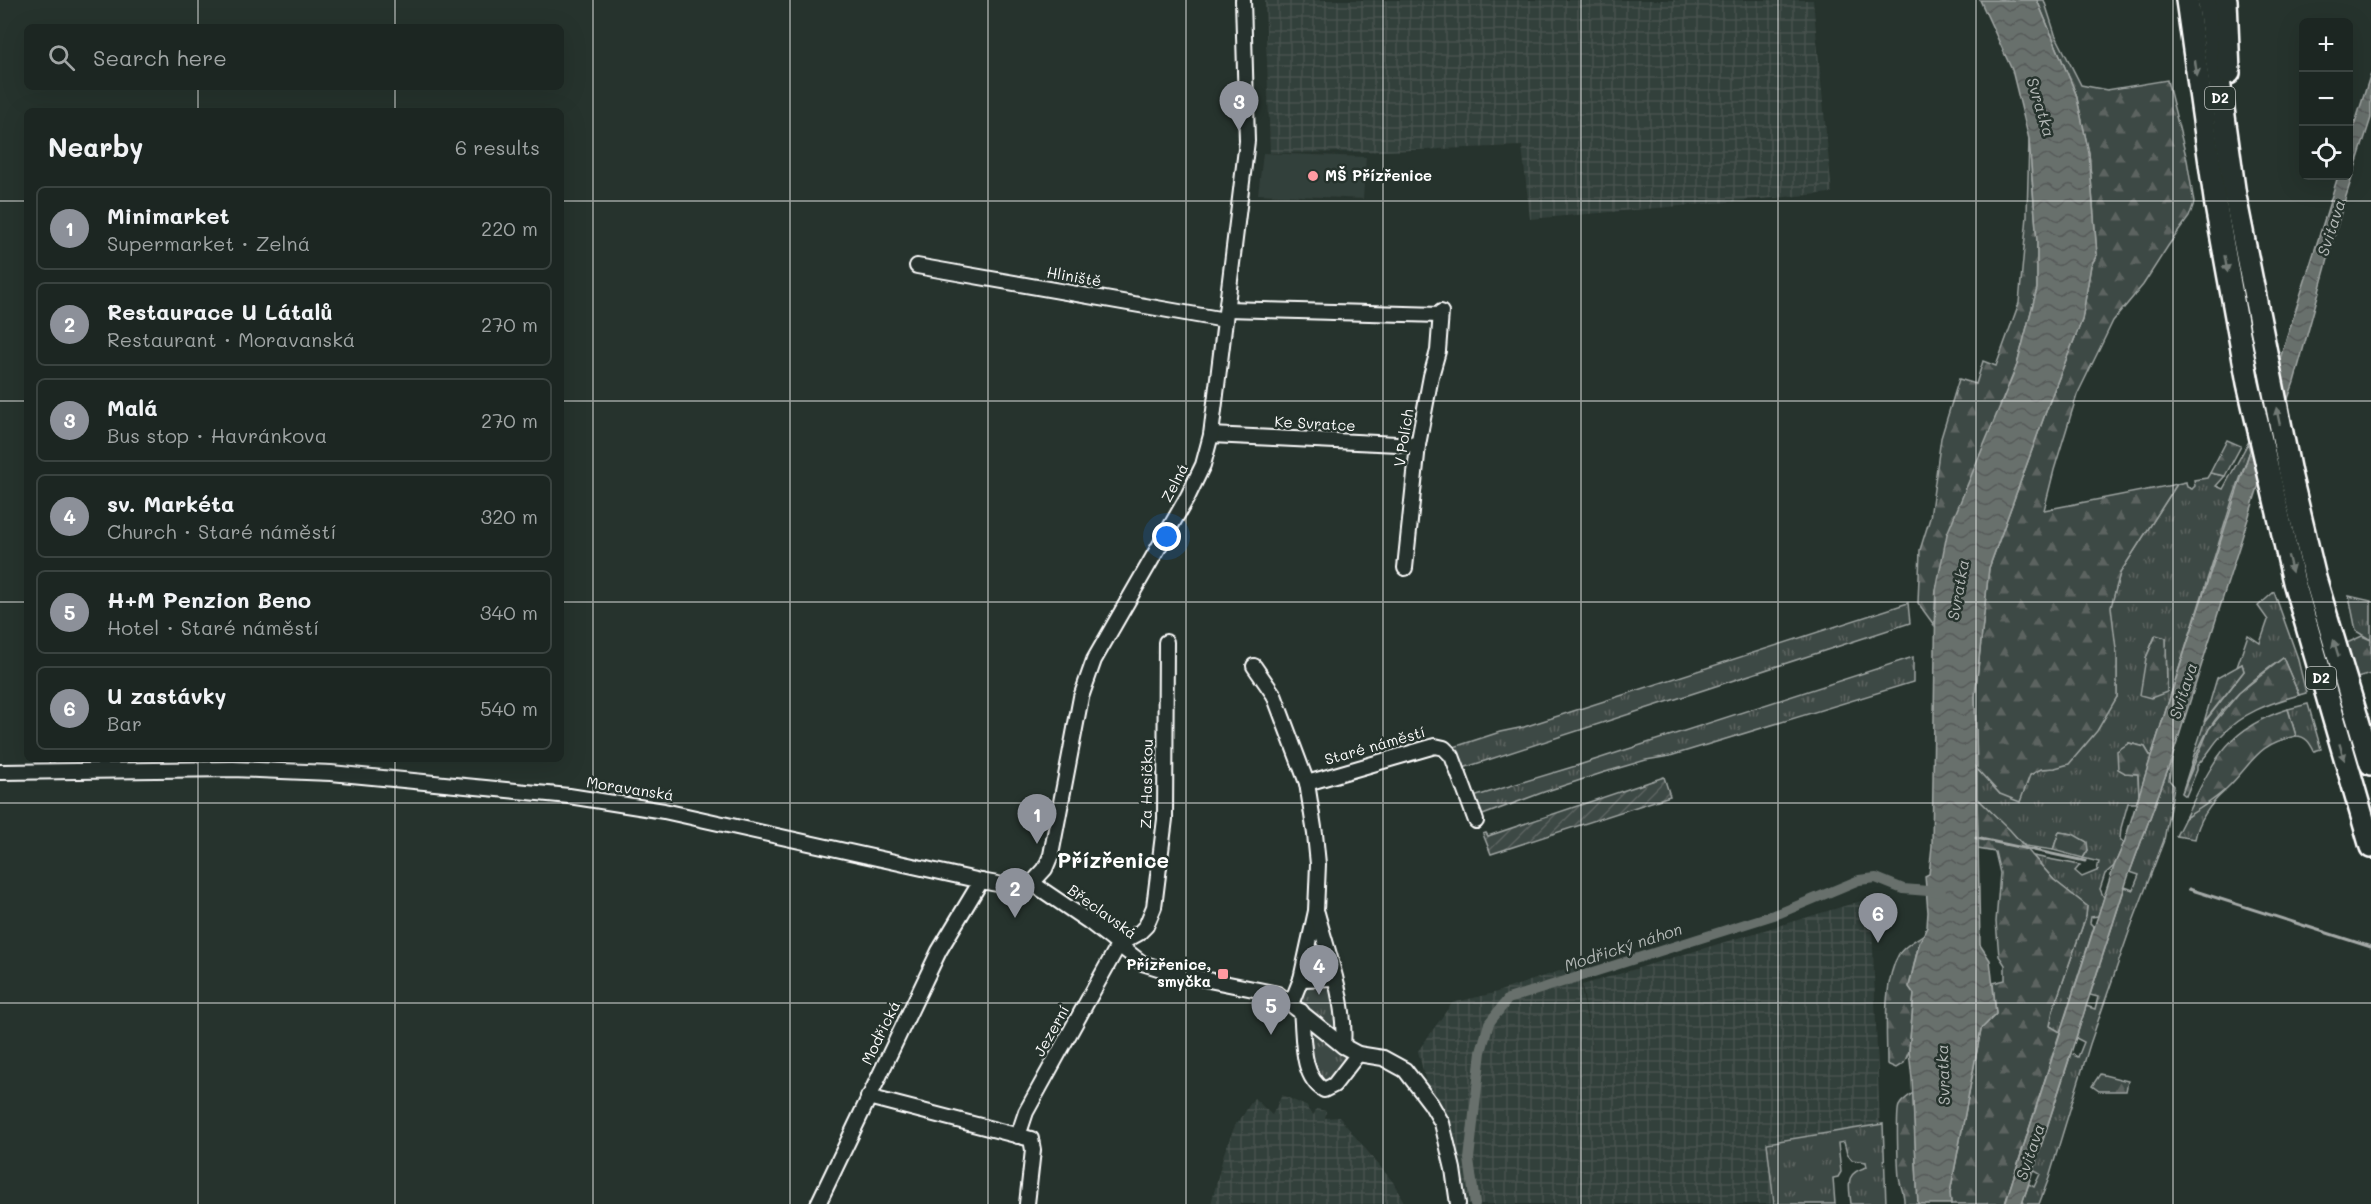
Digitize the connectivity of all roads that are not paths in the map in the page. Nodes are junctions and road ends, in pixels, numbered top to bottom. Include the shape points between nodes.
1 (1243, 0) edge
2 (2208, 0) edge
3 (2226, 0) edge
4 (2186, 3) edge
5 (2235, 196) junction
6 (917, 266) dead end
7 (1226, 315) junction
8 (1211, 435) junction
9 (1418, 445) junction
10 (1405, 567) dead end
11 (1166, 642) dead end
12 (1254, 666) dead end
13 (2371, 764) edge
14 (0, 772) edge
15 (1307, 783) junction
16 (1476, 821) dead end
17 (2371, 847) edge
18 (981, 881) junction
19 (1032, 883) junction
20 (1316, 911) junction
21 (1119, 944) junction
22 (1335, 978) junction
23 (1301, 979) junction
24 (1296, 1007) junction
25 (1343, 1046) junction
26 (1358, 1054) junction
27 (868, 1097) junction
28 (1018, 1137) junction
29 (818, 1204) edge
30 (1027, 1204) edge
31 (1458, 1204) edge

1 - 7 street, Zelná via 1247,141
2 - 5 highway, D2
3 - 5 highway
4 -> 17 highway, D2 via 2216,206 2248,383 2276,508
13 -> 5 highway, D2 via 2315,578
6 - 7 street, Hliniště
7 - 8 street, Zelná
7 - 9 street, V Polích via 1441,313 1438,351
8 - 9 street, Ke Svratce
8 - 19 street, Zelná via 1203,465 1188,496 1094,660 1081,696 1051,855
9 - 10 street, V Polích
11 - 21 street, Za Hasičkou via 1165,819 1154,907 1146,926
12 - 15 street via 1274,695
14 - 18 street, Moravanská via 233,769 568,796 664,811
15 - 16 street, Staré náměstí via 1435,746 1444,748 1452,756
15 - 20 street via 1318,864
18 - 19 street, Moravanská via 1003,885
18 - 27 street, Modřická via 939,951
19 - 21 street, Břeclavská
20 - 22 street
20 - 23 street
21 - 24 street, Břeclavská via 1147,965 1278,994
21 - 28 street, Jezerní via 1026,1112
22 - 23 street
22 - 25 street
23 - 24 street
24 - 25 street
24 - 26 street via 1314,1084 1324,1090 1334,1085
25 - 26 street
26 - 31 street via 1383,1058 1405,1070 1431,1104 1442,1123
27 - 28 street
27 - 29 street, Modřická
28 - 30 street via 1031,1139 1033,1150

